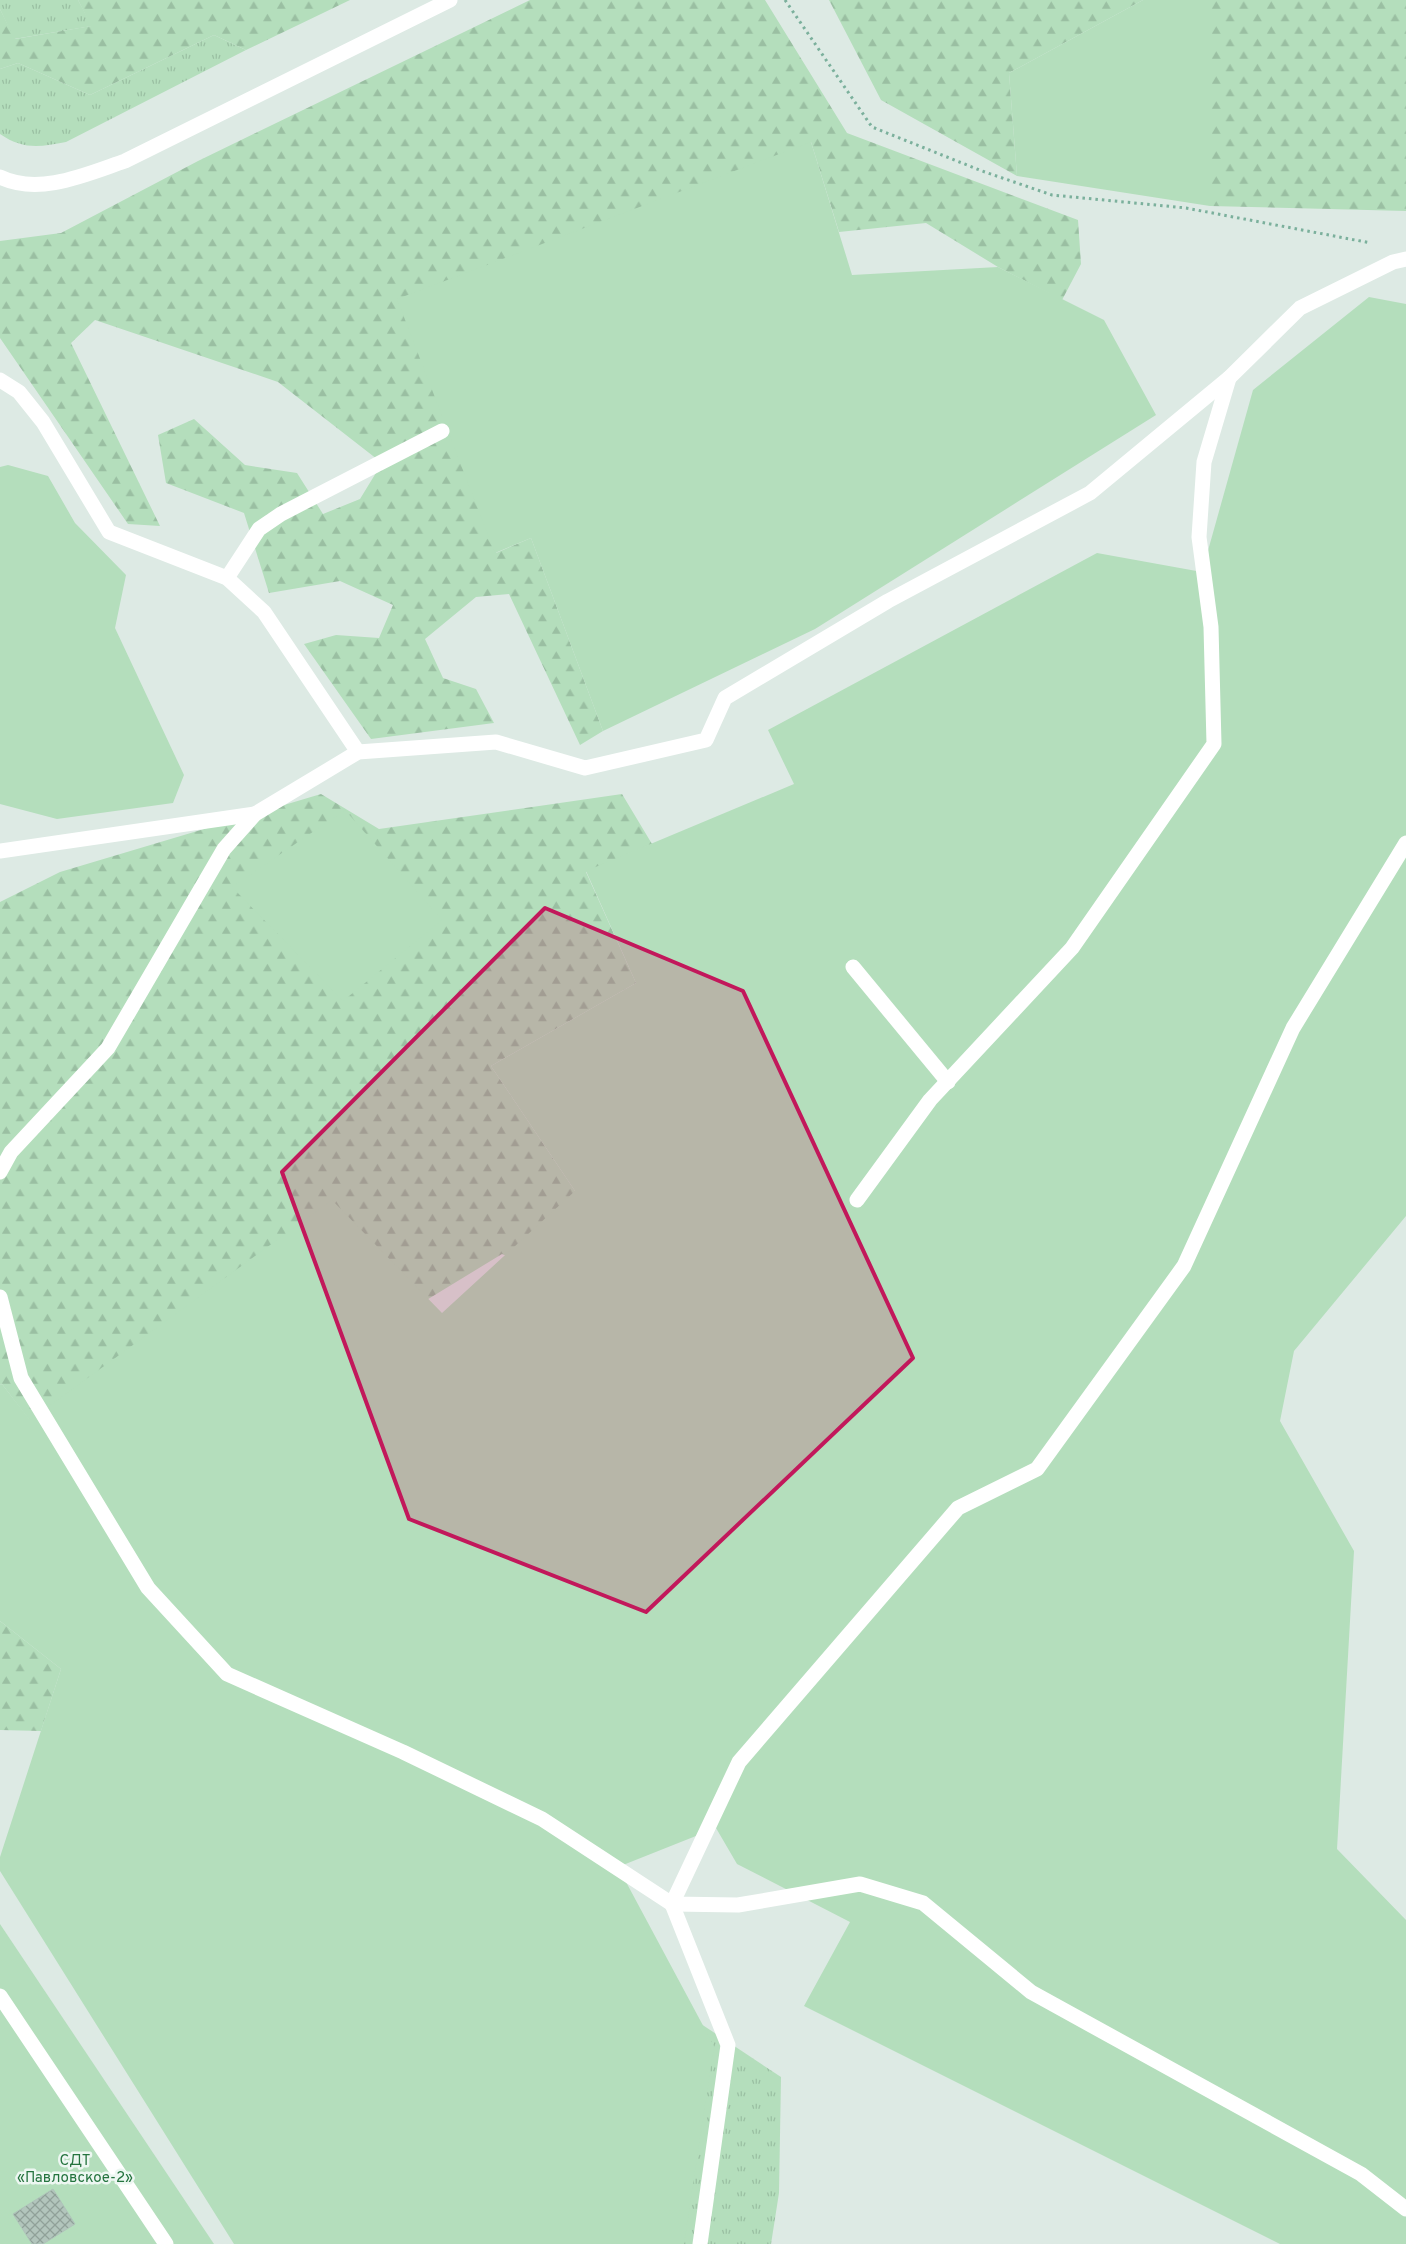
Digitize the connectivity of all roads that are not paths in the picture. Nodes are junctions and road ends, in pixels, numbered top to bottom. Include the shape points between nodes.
1 (450, 0) edge
2 (0, 178) edge
3 (1399, 261) edge
4 (1229, 378) junction
5 (0, 380) edge
6 (442, 431) dead end
7 (227, 578) junction
8 (358, 752) junction
9 (255, 814) junction
10 (1406, 843) edge
11 (0, 850) edge
12 (853, 967) dead end
13 (948, 1082) junction
14 (0, 1172) edge
15 (857, 1200) dead end
16 (0, 1297) edge
17 (672, 1904) junction
18 (0, 1996) edge
19 (1406, 2209) edge
20 (166, 2244) edge
21 (700, 2244) edge

1 - 2 street via 125,160 69,180 33,184
3 - 4 street via 1300,308
4 - 8 street via 1090,493 888,602 725,698 706,740 585,768 496,742
4 - 13 street via 1204,462 1199,537 1211,627 1214,744 1072,948
5 - 7 street via 19,392 43,422 109,532
6 - 7 street via 281,514 259,529
7 - 8 street via 264,612
8 - 9 street
9 - 11 street
9 - 14 street via 224,849 108,1048 11,1152
10 - 17 street via 1293,1028 1184,1266 1037,1469 958,1508 739,1762
12 - 13 street
13 - 15 street via 930,1100
16 - 17 street via 21,1378 148,1588 226,1674 403,1752 542,1819
17 - 19 street via 738,1906 860,1884 924,1903 1031,1992 1361,2174
17 - 21 street via 728,2045
18 - 20 street

